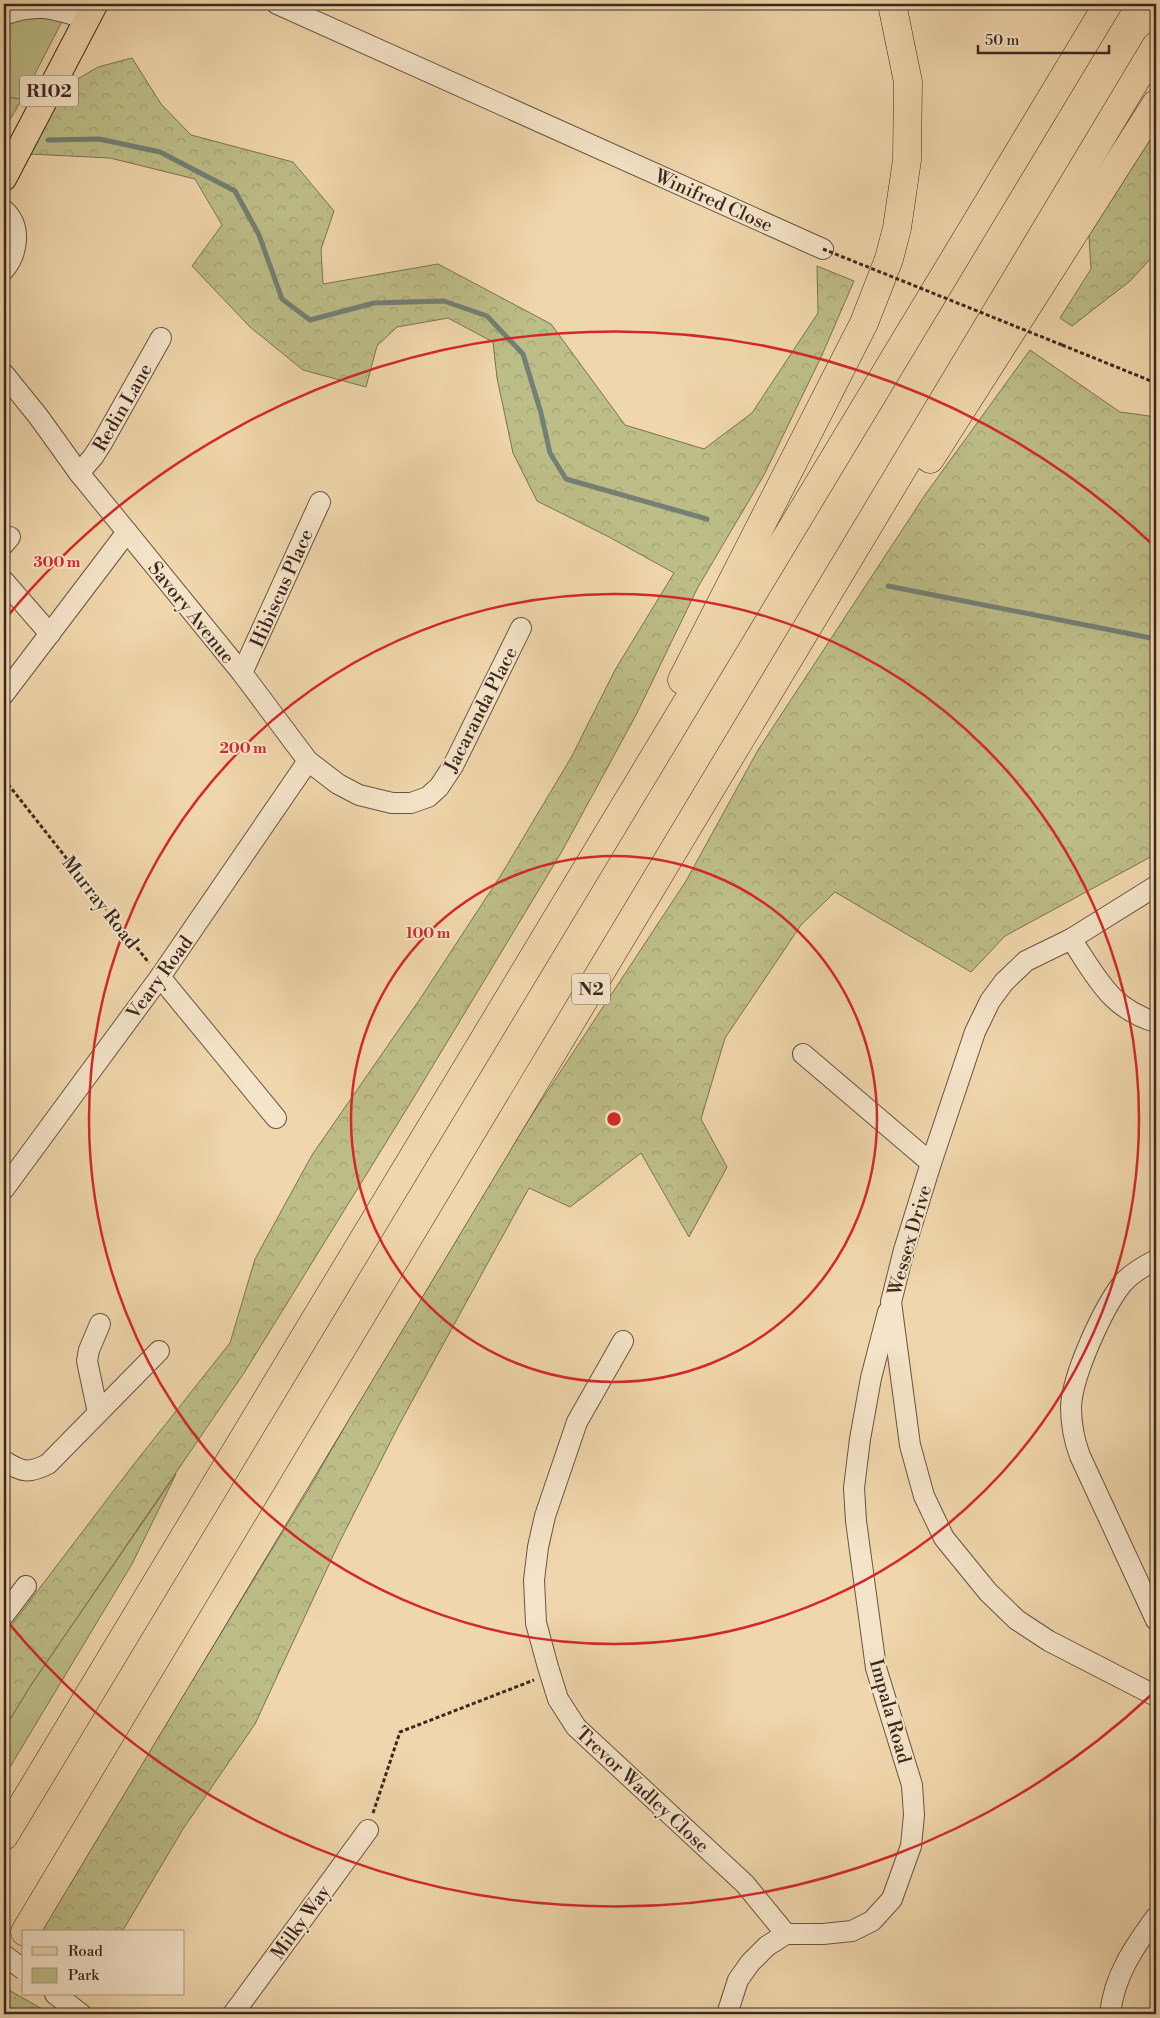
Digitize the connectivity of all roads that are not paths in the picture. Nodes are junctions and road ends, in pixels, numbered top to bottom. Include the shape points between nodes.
1 (277, 4) edge
2 (892, 4) edge
3 (1108, 4) edge
4 (91, 11) edge
5 (4, 15) edge
6 (1156, 46) edge
7 (1156, 104) edge
8 (4, 178) edge
9 (4, 210) edge
10 (823, 249) road end
11 (4, 270) edge
12 (161, 338) dead end
13 (4, 374) edge
14 (79, 473) junction
15 (320, 502) dead end
16 (128, 532) junction
17 (4, 582) edge
18 (521, 628) dead end
19 (50, 634) junction
20 (242, 673) junction
21 (4, 694) edge
22 (308, 761) junction
23 (411, 803) joint
24 (676, 849) junction
25 (598, 852) junction
26 (1156, 886) edge
27 (1071, 939) junction
28 (160, 977) junction
29 (1156, 1022) edge
30 (803, 1054) dead end
31 (276, 1118) dead end
32 (932, 1163) junction
33 (4, 1189) edge
34 (1156, 1260) edge
35 (891, 1302) junction
36 (100, 1324) dead end
37 (624, 1341) dead end
38 (158, 1350) dead end
39 (98, 1413) junction
40 (4, 1460) edge
41 (26, 1586) dead end
42 (4, 1616) edge
43 (1156, 1620) edge
44 (1156, 1696) edge
45 (368, 1830) road end
46 (4, 1836) edge
47 (1156, 1917) edge
48 (26, 1930) edge
49 (786, 1934) junction
50 (22, 1936) edge
51 (4, 1955) edge
52 (4, 1968) edge
53 (22, 1968) edge
54 (59, 1997) edge
55 (81, 2014) edge
56 (233, 2014) edge
57 (727, 2014) edge
58 (1110, 2014) edge

1 - 10 street, Winifred Close
2 - 25 highway via 908,82 907,160 889,259 864,323 612,809
3 - 25 highway
4 - 5 street via 40,6
4 - 8 main road, R102
6 - 24 highway, N2
7 - 24 highway via 712,805
9 - 11 street via 14,226 16,241 14,254
12 - 14 street, Redin Lane via 102,443
13 - 14 street, Savory Avenue
14 - 16 street, Savory Avenue
15 - 20 street, Hibiscus Place
16 - 19 street
16 - 20 street, Savory Avenue
17 - 19 street
18 - 23 street, Jacaranda Place via 449,773 428,797
19 - 21 street
20 - 22 street, Savory Avenue
22 - 23 street, Savory Avenue via 338,784 360,795 392,803
22 - 28 street, Veary Road
24 - 48 highway, N2
25 - 46 highway
26 - 27 street, Wessex Drive
27 - 29 street via 1108,994 1122,1007
27 - 32 street, Wessex Drive via 1026,961 990,1001 975,1032
28 - 31 street
28 - 33 street, Veary Road
30 - 32 street
32 - 35 street, Wessex Drive
34 - 43 street via 1140,1268 1123,1283 1108,1304 1073,1389 1071,1406 1080,1456
35 - 44 street, Wessex Drive via 910,1446 924,1496 944,1538 988,1592 1018,1620 1048,1641
35 - 49 street, Impala Road via 871,1378 854,1488 876,1668 912,1785 912,1846 892,1900 872,1921 852,1931
36 - 39 street via 87,1361
37 - 49 street, Trevor Wadley Close via 577,1422 545,1516 534,1580 536,1623 558,1699 576,1727 745,1884
38 - 39 street
39 - 40 street via 48,1464 40,1468 24,1471
41 - 42 street
45 - 56 street, Milky Way
47 - 58 street via 1119,1976
49 - 57 street via 750,1962 738,1980
50 - 52 highway, N2
51 - 53 street, bridge
54 - 55 street

